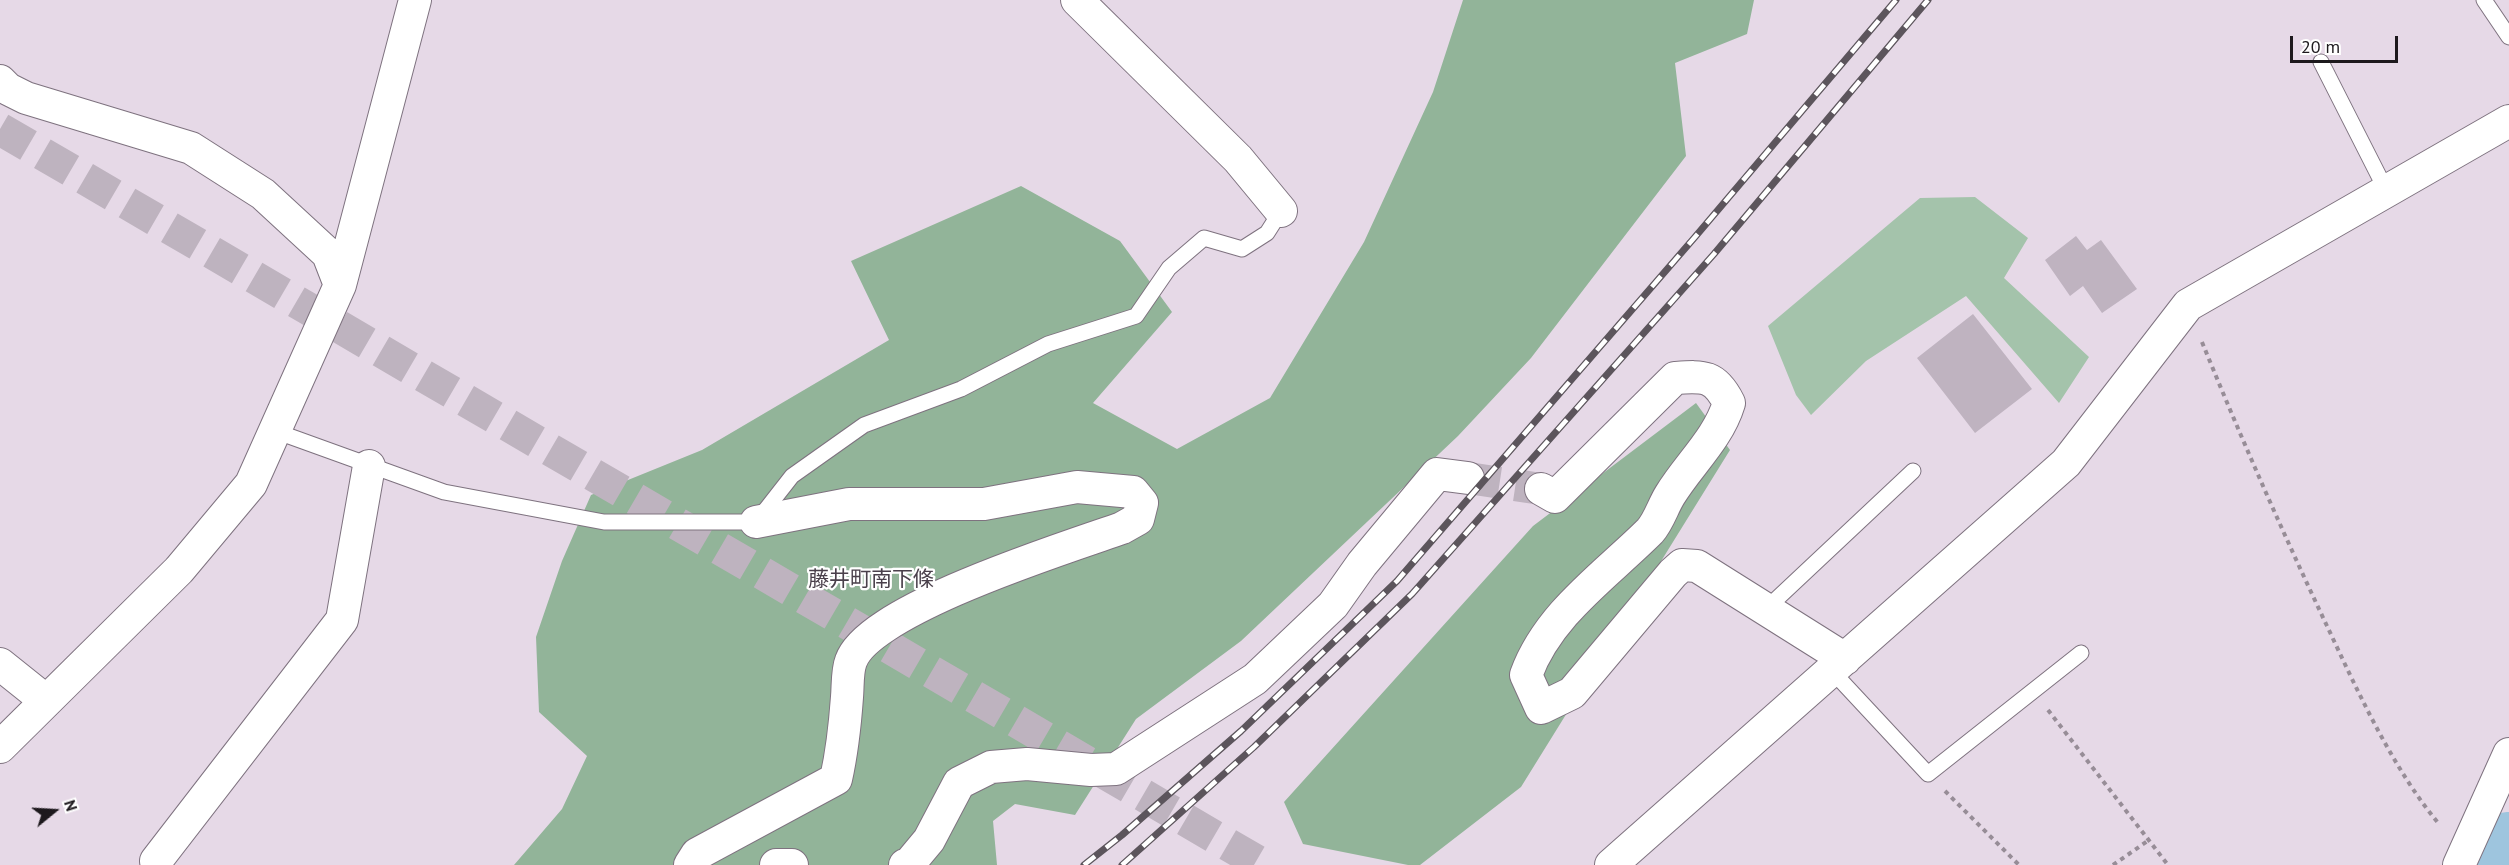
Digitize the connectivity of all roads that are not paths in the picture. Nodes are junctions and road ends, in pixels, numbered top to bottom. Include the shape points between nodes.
1 (415, 0) edge
2 (1077, 0) edge
3 (2484, 0) edge
4 (2509, 37) edge
5 (2321, 62) dead end
6 (0, 81) edge
7 (2509, 121) edge
8 (2387, 192) junction
9 (1281, 210) joint
10 (340, 285) junction
11 (275, 431) junction
12 (369, 466) junction
13 (1913, 471) dead end
14 (1468, 478) tunnel mouth
15 (1541, 489) tunnel mouth
16 (756, 522) junction
17 (1766, 609) junction
18 (2081, 653) dead end
19 (0, 664) edge
20 (1838, 665) junction
21 (45, 700) junction
22 (0, 747) edge
23 (2509, 754) edge
24 (2496, 818) edge
25 (2462, 860) edge
26 (156, 861) dead end
27 (690, 865) edge
28 (776, 865) edge
29 (792, 865) edge
30 (905, 865) edge
31 (1611, 865) edge

1 - 10 street
2 - 9 street via 1238,159
3 - 4 lane
5 - 8 lane
6 - 10 street via 26,98 191,148 263,194 328,254
7 - 8 street
8 - 20 street via 2187,306 2066,463
9 - 16 lane via 1268,233 1242,249 1204,238 1169,268 1136,316 1048,344 961,389 864,425 792,476
10 - 11 street
11 - 12 lane
11 - 21 street via 251,484 179,570
12 - 16 lane via 444,492 604,522
12 - 26 street via 342,620
13 - 17 lane
14 - 30 street via 1437,474 1333,605 1255,679 1116,769 1027,764 991,767 959,783 929,840
15 - 17 street via 1556,497 1675,378 1702,376 1721,388 1729,404 1723,421 1670,494 1653,528 1558,619 1533,655 1526,675 1541,708 1572,693 1682,564 1696,566
16 - 27 street via 849,504 984,504 1077,487 1133,492 1142,503 1138,519 1122,528 1008,567 907,612 864,640 850,661 836,779 697,854
17 - 20 street
18 - 20 lane via 1928,774
19 - 21 street
20 - 31 street
21 - 22 street
23 - 24 street
24 - 25 street
28 - 29 street

